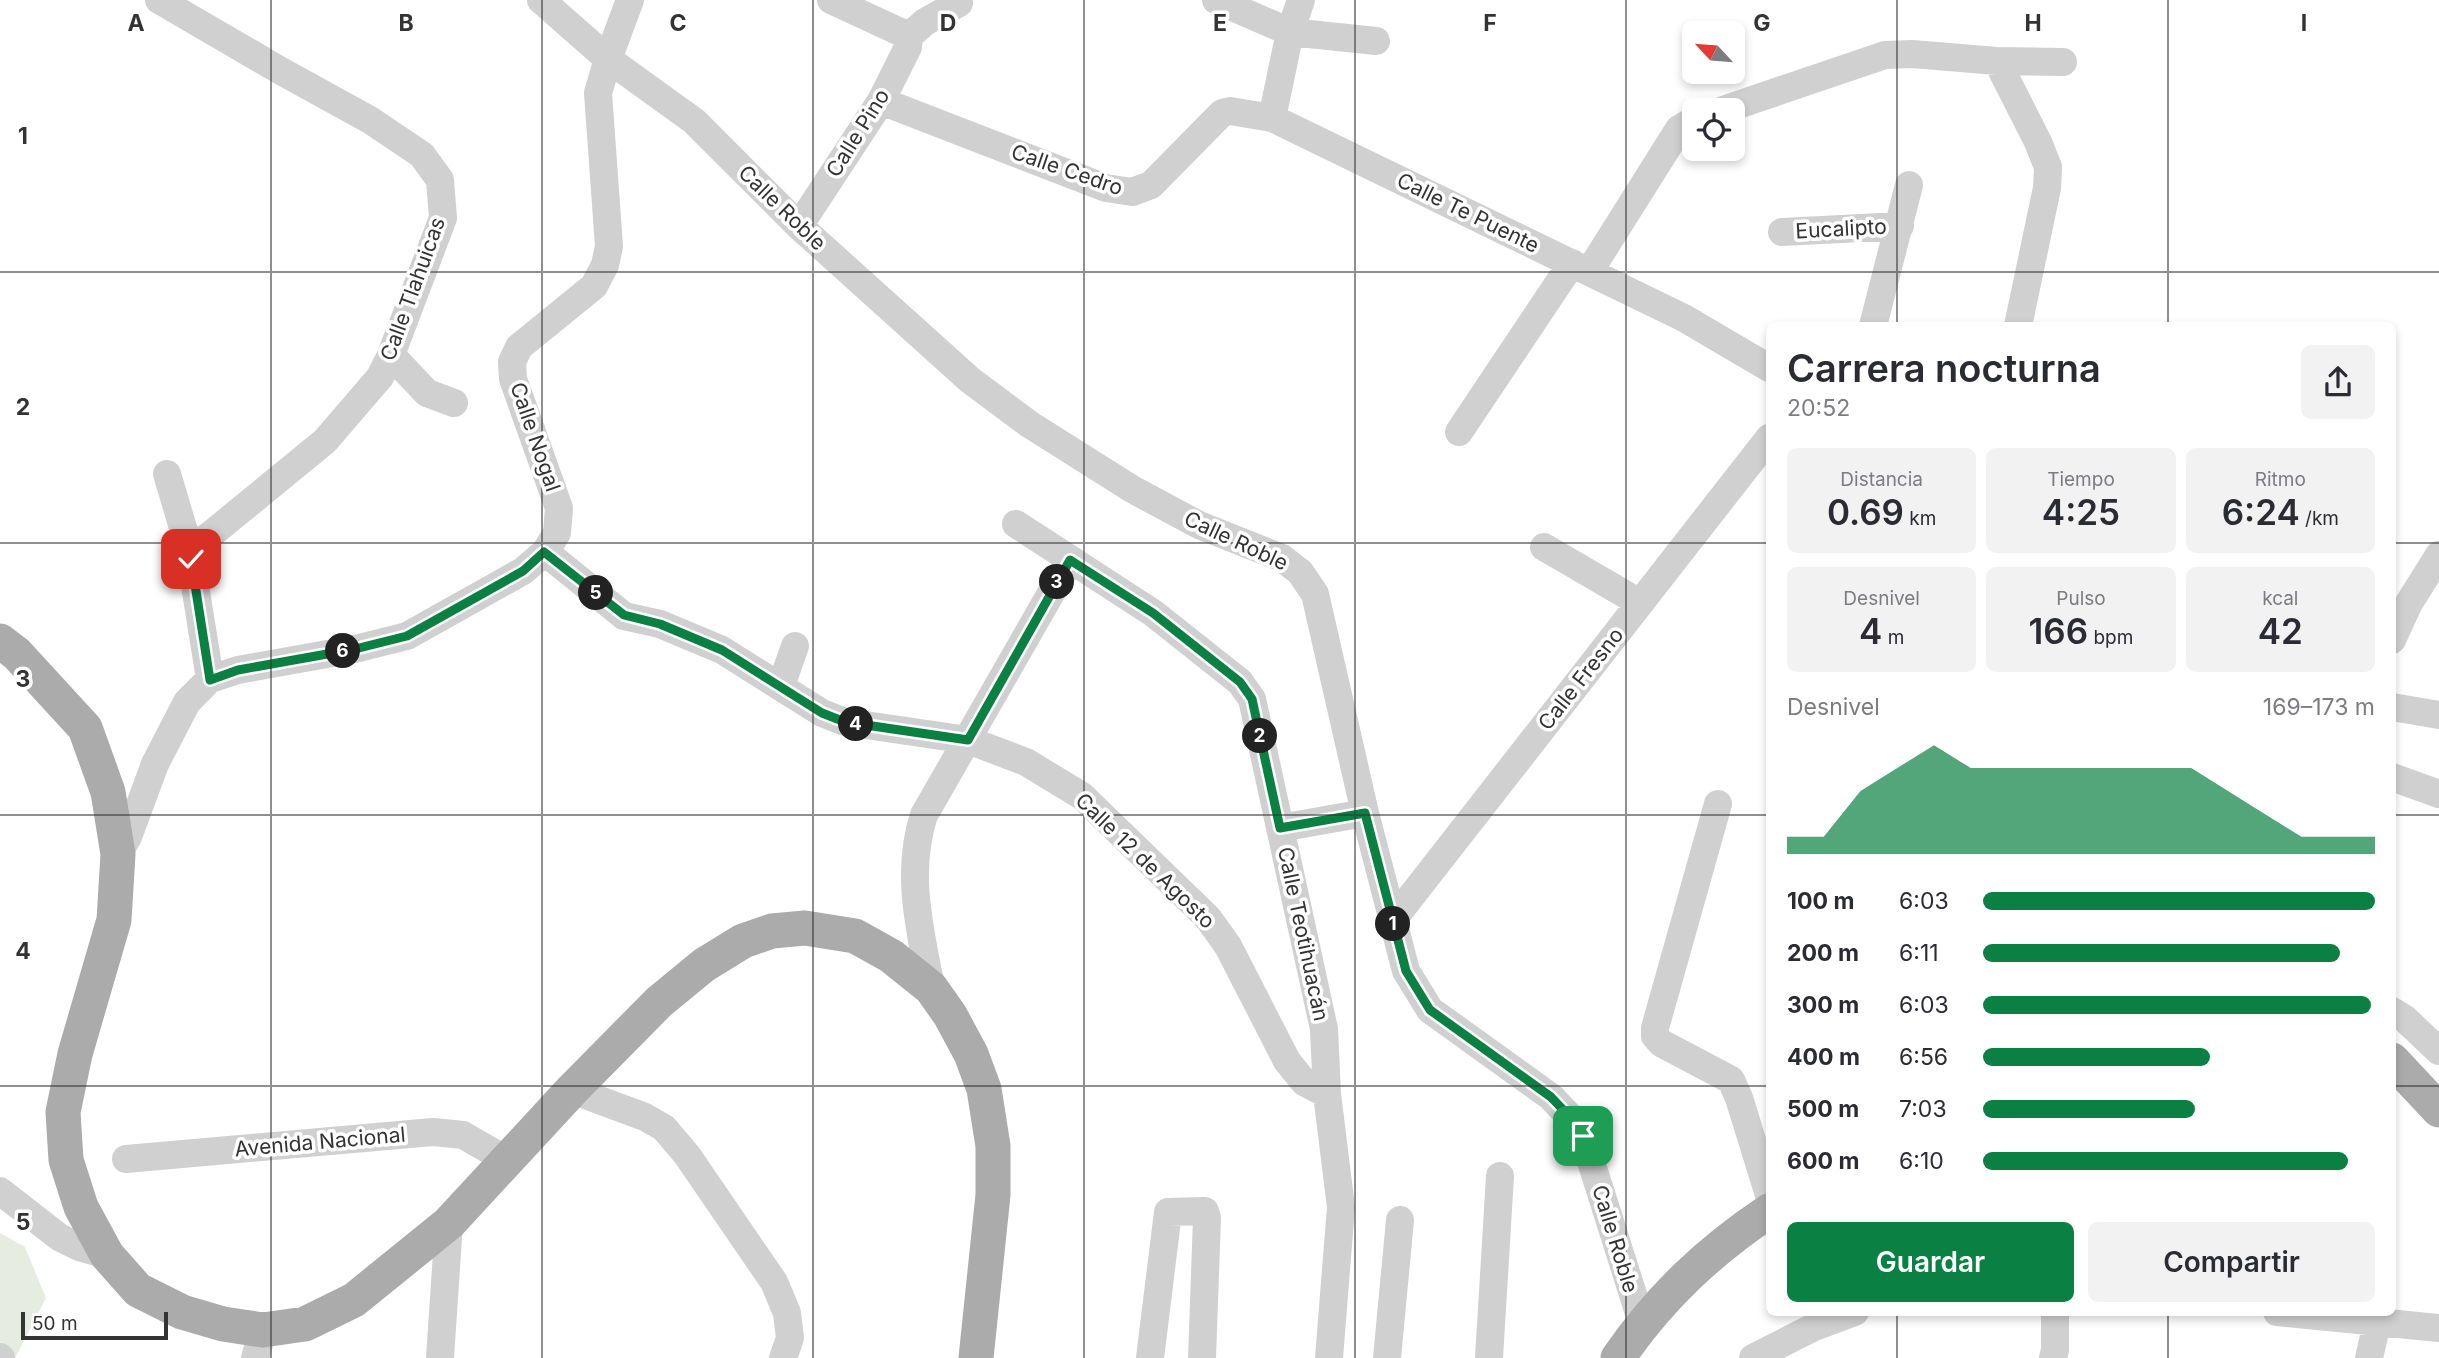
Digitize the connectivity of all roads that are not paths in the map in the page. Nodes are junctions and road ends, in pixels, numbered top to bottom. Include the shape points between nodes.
1 (541, 0) edge
2 (630, 0) edge
3 (831, 0) edge
4 (1216, 0) edge
5 (1301, 0) edge
6 (169, 2) edge
7 (959, 3) dead end
8 (1290, 32) junction
9 (909, 36) junction
10 (1376, 41) dead end
11 (608, 58) junction
12 (1997, 61) junction
13 (2063, 62) dead end
14 (881, 101) junction
15 (1745, 103) edge
16 (1272, 118) junction
17 (1682, 127) edge
18 (1909, 185) dead end
19 (799, 226) junction
20 (1900, 226) junction
21 (1782, 232) dead end
22 (1580, 267) junction
23 (1874, 322) edge
24 (2019, 322) edge
25 (391, 355) junction
26 (1766, 366) edge
27 (454, 403) dead end
28 (1459, 432) dead end
29 (1766, 442) edge
30 (167, 474) dead end
31 (1016, 524) dead end
32 (1544, 547) dead end
33 (189, 548) junction
34 (544, 552) junction
35 (2439, 555) edge
36 (1070, 560) junction
37 (2401, 601) edge
38 (1640, 603) junction
39 (2396, 623) edge
40 (0, 641) edge
41 (795, 646) dead end
42 (210, 680) junction
43 (781, 686) junction
44 (2396, 708) edge
45 (2439, 715) edge
46 (968, 740) junction
47 (2396, 778) edge
48 (2439, 794) edge
49 (1718, 804) dead end
50 (1365, 813) junction
51 (1280, 828) junction
52 (118, 854) junction
53 (1392, 921) junction
54 (931, 988) junction
55 (2396, 1013) edge
56 (2439, 1051) edge
57 (2396, 1064) edge
58 (572, 1090) junction
59 (1327, 1094) junction
60 (2439, 1110) edge
61 (126, 1159) dead end
62 (508, 1161) junction
63 (1500, 1176) dead end
64 (1766, 1185) edge
65 (0, 1191) edge
66 (1766, 1212) edge
67 (1400, 1220) dead end
68 (449, 1223) junction
69 (107, 1255) junction
70 (1844, 1316) edge
71 (2055, 1316) edge
72 (2315, 1316) edge
73 (1642, 1323) junction
74 (2377, 1323) junction
75 (2439, 1328) edge
76 (259, 1344) edge
77 (440, 1358) edge
78 (783, 1358) edge
79 (976, 1358) edge
80 (1150, 1358) edge
81 (1202, 1358) edge
82 (1329, 1358) edge
83 (1387, 1358) edge
84 (1489, 1358) edge
85 (1618, 1358) edge
86 (1754, 1358) edge
87 (2053, 1358) edge
88 (2369, 1358) edge

1 - 11 street, Calle Roble
2 - 11 street, Calle Nogal
3 - 9 street
4 - 8 street
5 - 8 street
6 - 25 street, Calle Tlahuicas via 370,120 422,155 440,180 443,218
7 - 9 street
8 - 10 street
8 - 16 street
9 - 14 street, Calle Pino
11 - 19 street, Calle Roble via 694,121
11 - 34 street, Calle Nogal via 598,93 609,246 605,265 594,286 519,347 512,362 513,379 559,508 557,533
12 - 13 street
12 - 15 street via 1885,55
12 - 24 street via 2048,167
14 - 16 street, Calle Cedro via 1106,188 1132,192 1152,184 1222,113
14 - 19 street, Calle Pino
16 - 22 street, Calle Te Puente
17 - 22 street
18 - 20 street
19 - 50 street, Calle Roble via 970,380 1029,424 1132,489 1199,525 1282,558 1300,572 1315,594
20 - 21 street, Eucalipto
20 - 23 street
22 - 26 street, Calle Te Puente via 1684,318
22 - 28 street
25 - 27 street via 427,393
25 - 33 street, Calle Tlahuicas via 380,377 325,441
29 - 38 street, Calle Fresno
30 - 33 street
31 - 36 street, Calle Teotihuacán
32 - 38 street
33 - 42 street
34 - 42 street, Calle Nogal via 523,571 407,636 238,670
34 - 43 street, Calle 12 de Agosto via 624,615 660,624 722,650
35 - 37 street
36 - 46 street
36 - 51 street, Calle Teotihuacán via 1153,613 1240,682 1252,699
37 - 39 street
38 - 53 street, Calle Fresno
40 - 52 main road via 85,728 108,792
41 - 43 street
42 - 52 street via 187,702 155,764
43 - 46 street, Calle 12 de Agosto via 845,722
44 - 45 street
46 - 54 street via 924,815 917,836 913,863
46 - 59 street, Calle 12 de Agosto via 1026,762 1082,796 1208,918 1228,946 1287,1061 1304,1082
47 - 48 street
49 - 64 street via 1655,1036 1731,1080
50 - 51 street
50 - 53 street, Calle Roble
51 - 59 street, Calle Teotihuacán via 1324,1030
52 - 69 main road via 114,920 75,1054 64,1112 66,1160 81,1206
53 - 73 street, Calle Roble via 1406,971 1430,1010 1551,1097 1583,1136
54 - 58 main road via 891,956 855,936 805,928 772,930 704,965 659,1002
54 - 79 main road via 975,1066 984,1089 993,1146 993,1195
55 - 56 street
57 - 60 main road
58 - 62 main road
58 - 78 street via 645,1116 664,1128 687,1155 774,1282 787,1313 790,1338
59 - 82 street, Calle Teotihuacán via 1341,1207
61 - 62 street, Avenida Nacional via 449,1132
62 - 68 main road
63 - 84 street
65 - 69 street via 59,1237
66 - 73 main road via 1693,1269
67 - 83 street
68 - 76 main road via 354,1300
68 - 77 street
69 - 76 main road via 138,1290 182,1312 223,1324
70 - 86 street
71 - 87 street
72 - 74 street
73 - 85 main road
74 - 75 street
74 - 88 street
80 - 81 street via 1168,1212 1199,1210 1205,1211 1207,1218

